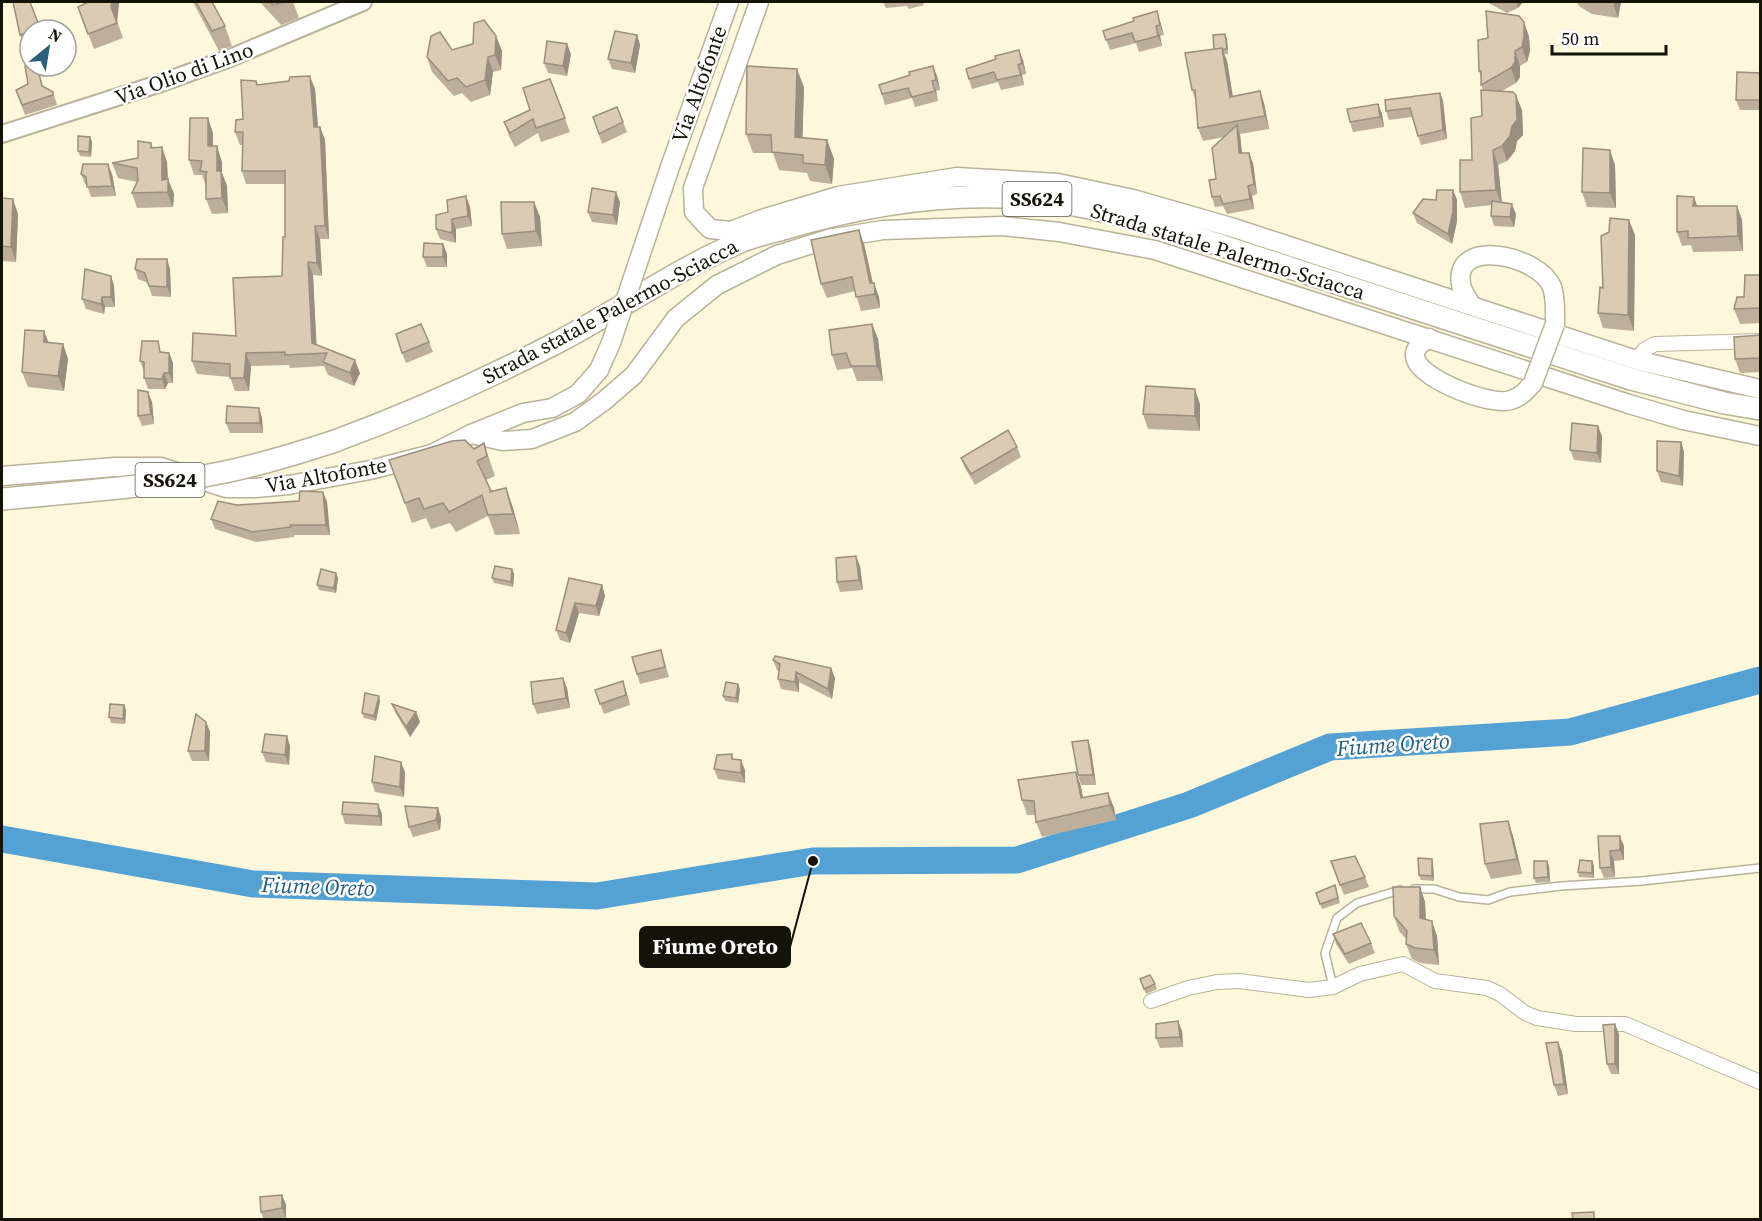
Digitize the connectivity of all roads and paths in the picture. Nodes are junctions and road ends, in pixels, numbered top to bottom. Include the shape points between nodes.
1 (363, 2) edge
2 (729, 2) edge
3 (759, 2) edge
4 (2, 134) edge
5 (1471, 305) junction
6 (1429, 338) junction
7 (1761, 341) edge
8 (1636, 360) junction
9 (1761, 389) edge
10 (1761, 409) edge
11 (471, 434) junction
12 (1761, 436) edge
13 (2, 476) edge
14 (2, 499) edge
15 (1761, 868) edge
16 (1333, 987) junction
17 (1151, 1001) dead end
18 (1761, 1082) edge

1 - 4 street, Via Olio di Lino via 230,58
2 - 11 main road, Via Altofonte, bridge via 669,166 611,343 598,370 578,394 552,408 523,413
3 - 5 main road via 693,188 694,212 710,229 732,231 838,196 957,177 1058,183 1133,199 1234,228
5 - 6 main road, bridge via 1461,285 1461,271 1468,262 1482,256 1497,254 1523,262 1540,272 1551,285 1555,324 1533,383 1522,396 1492,402 1439,380 1416,360 1415,351
5 - 8 main road
6 - 11 main road via 1155,250 1106,240 1002,226 883,230 777,255 717,285 676,318 634,375 575,422 532,439 503,441
6 - 12 main road via 1683,420
7 - 8 street via 1654,344
8 - 9 main road
10 - 14 main road, Strada statale Palermo-Sciacca / SS624, bridge via 1630,379 1119,214 1040,200 977,197 899,202 819,218 741,242 670,277 557,343 387,422 294,455 224,472
11 - 13 main road, Via Altofonte via 432,454 289,485 226,488 161,467
15 - 16 lane via 1561,886 1510,892 1488,900 1434,889 1402,889 1357,903 1337,918 1325,953
16 - 17 street via 1309,990 1217,982
16 - 18 street via 1360,974 1403,964 1435,981 1487,988 1537,1018 1575,1024 1625,1024

